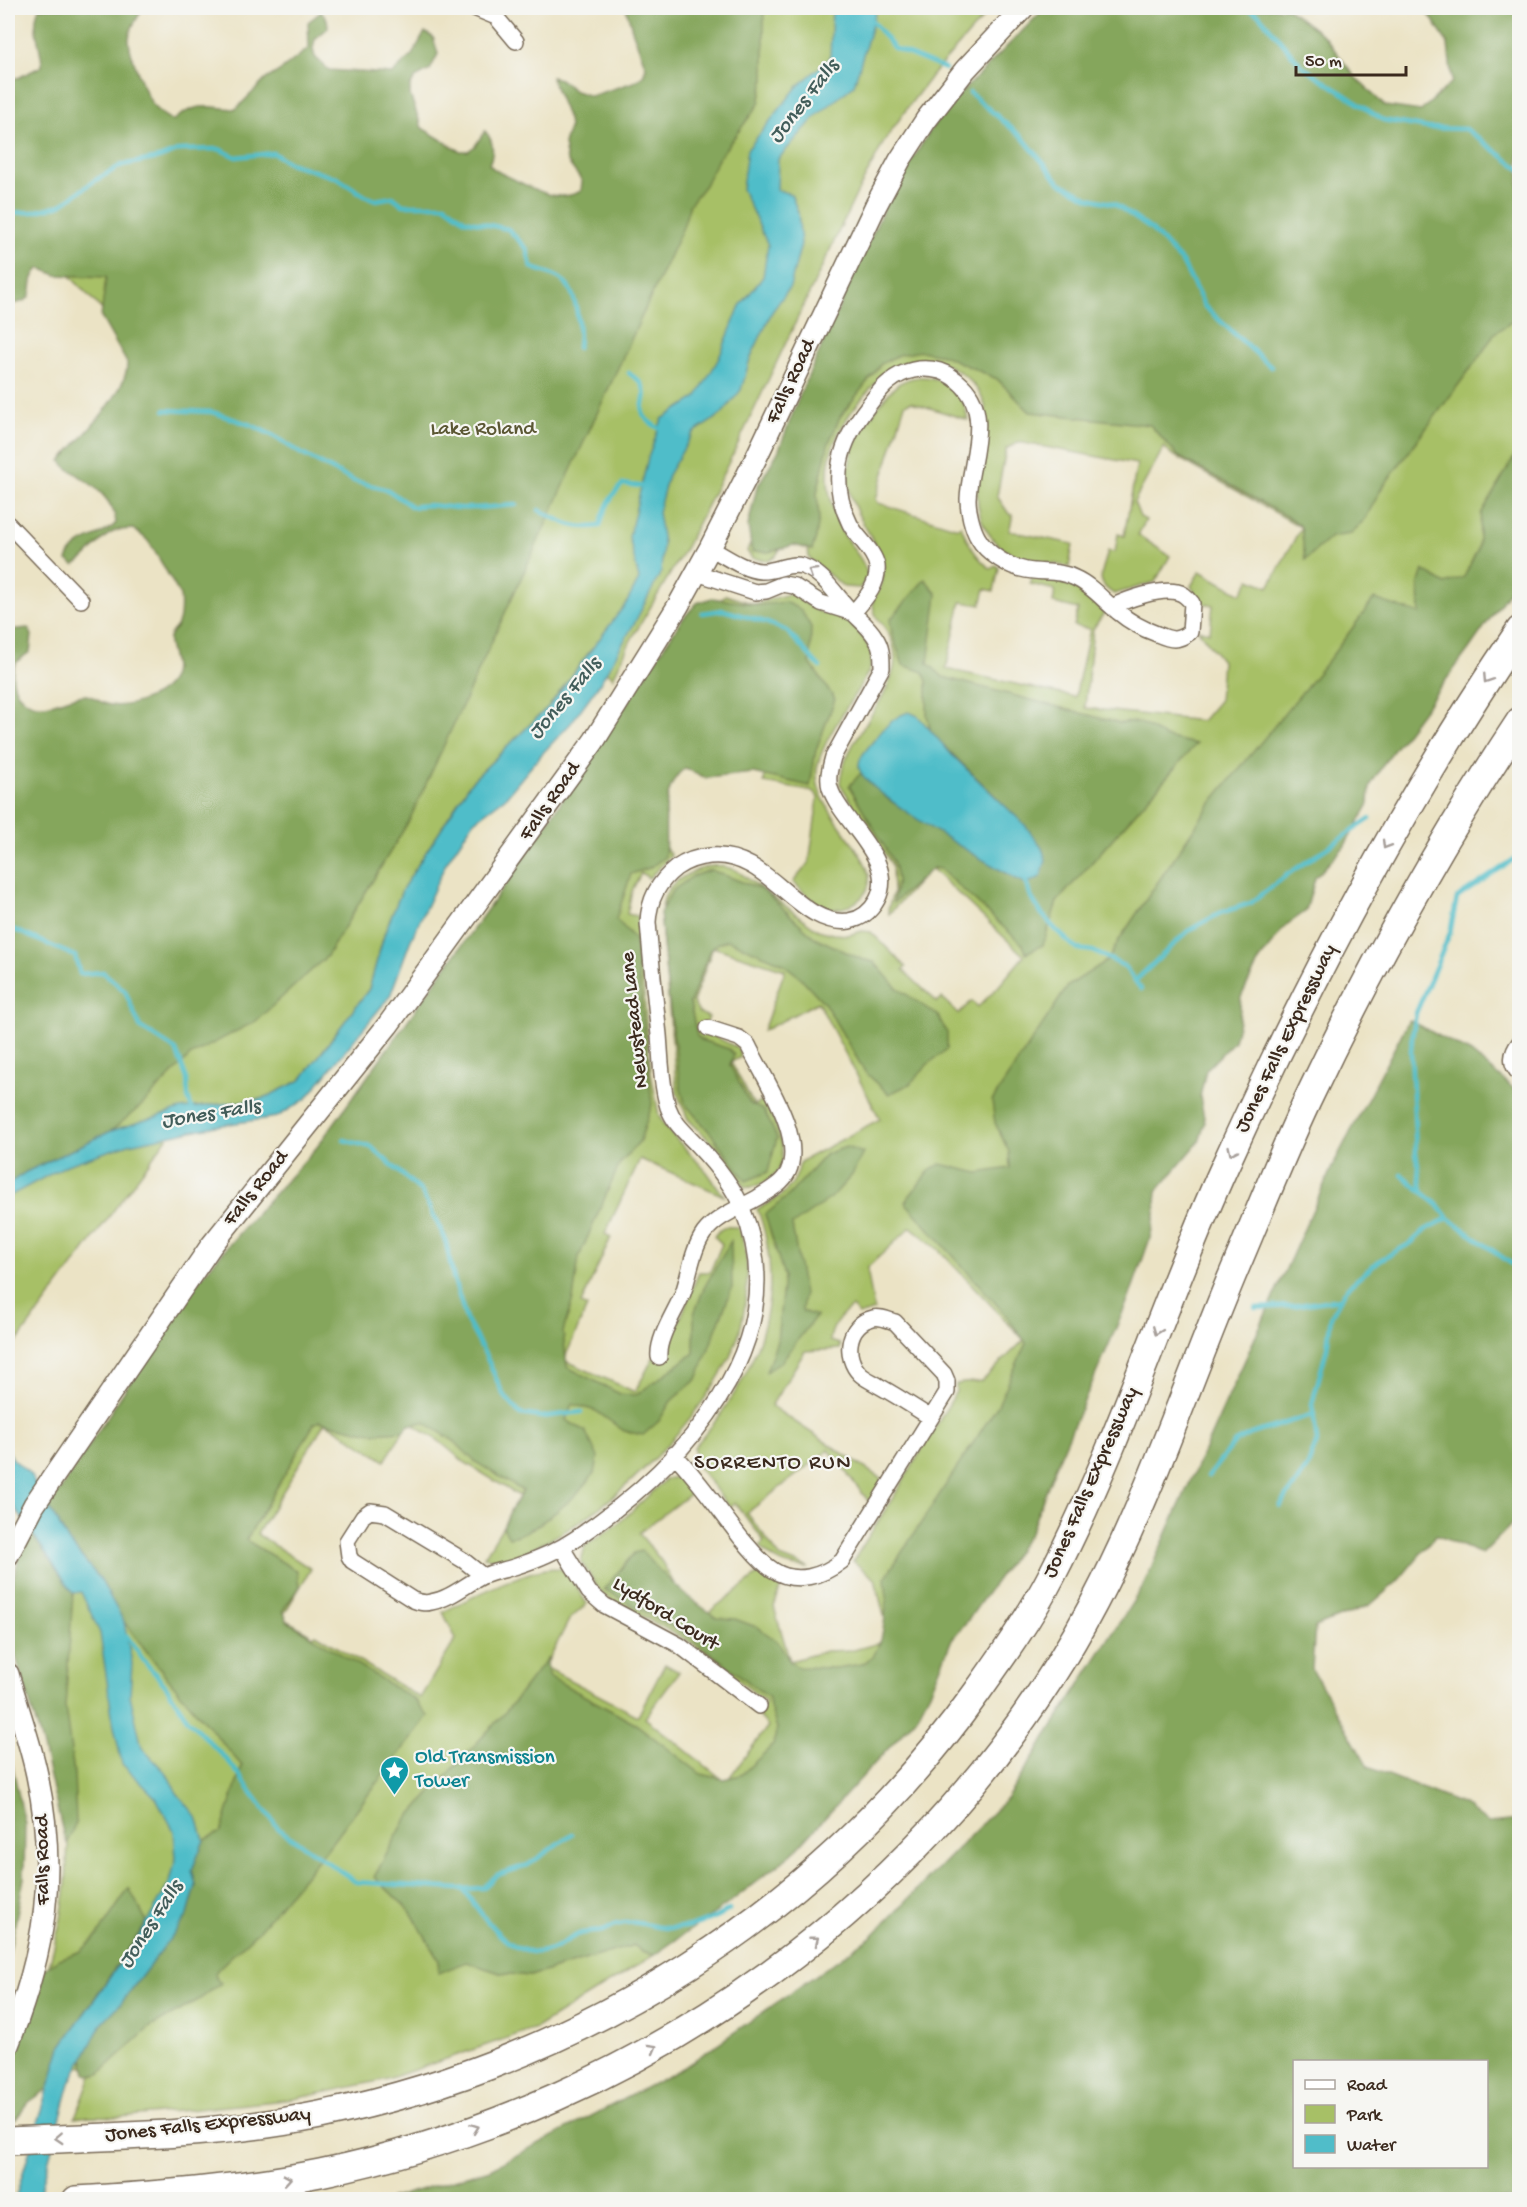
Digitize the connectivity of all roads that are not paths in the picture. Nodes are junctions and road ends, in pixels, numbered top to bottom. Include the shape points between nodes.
1 (474, 8) edge
2 (1023, 8) edge
3 (516, 41) dead end
4 (8, 524) edge
5 (710, 548) junction
6 (697, 573) junction
7 (81, 600) dead end
8 (1112, 608) junction
9 (853, 613) junction
10 (1520, 630) edge
11 (1520, 722) edge
12 (708, 1028) dead end
13 (1520, 1042) edge
14 (1520, 1074) edge
15 (742, 1207) junction
16 (659, 1357) dead end
17 (931, 1418) junction
18 (674, 1455) junction
19 (562, 1548) junction
20 (8, 1555) edge
21 (483, 1576) junction
22 (8, 1674) edge
23 (759, 1706) dead end
24 (8, 2045) edge
25 (8, 2141) edge
26 (76, 2199) edge
27 (83, 2199) edge

1 - 3 street via 496,17
2 - 5 main road, Falls Road via 952,86 900,160
4 - 7 street
5 - 6 main road, Falls Road
9 -> 5 street, Newstead Lane via 819,575 804,567 792,564 762,571
6 - 9 street, Newstead Lane via 755,592 783,584 794,586 821,603
6 - 20 main road, Falls Road via 594,741 388,1025 212,1246 47,1485
8 - 8 street via 1139,627 1173,640 1190,632 1192,603 1176,592 1137,596
8 - 9 street via 1077,578 1014,567 988,551 978,538 968,500 978,427 976,411 969,392 956,379 930,368 901,373 887,382 844,444 839,463 842,500 850,524 877,566 874,585
9 - 15 street, Newstead Lane via 876,638 882,652 882,668 828,773 836,800 878,863 882,876 880,890 871,908 855,920 831,921 748,863 718,855 702,856 678,867 658,886 648,911 664,1091 669,1108 675,1122 715,1164
10 -> 25 highway, Jones Falls Expressway via 1380,855 1305,997 1221,1174 1086,1507 1049,1581 1008,1649 955,1723 905,1783 842,1846 746,1927 649,1990 549,2042 439,2084 315,2116 196,2131
27 -> 11 highway via 203,2191 322,2172 400,2153 516,2113 620,2066 730,2002 830,1928 942,1820 996,1756 1050,1678 1093,1605 1128,1532 1307,1102 1419,886
12 - 15 street via 748,1045 780,1109 793,1146 789,1171 782,1181
13 - 14 street via 1512,1065
15 - 16 street via 716,1221 703,1235 660,1344
15 - 18 street, Newstead Lane via 755,1244 758,1275 752,1326 736,1371 720,1398
17 - 17 street via 947,1392 944,1374 895,1322 873,1318 860,1325 848,1351 852,1364 861,1375
17 - 18 street via 842,1561 819,1575 806,1577 775,1572 759,1559
18 - 19 street, Newstead Lane via 628,1500
19 - 21 street, Newstead Lane
19 - 23 street, Lydford Court via 589,1592 604,1605 679,1645
21 - 21 street, Newstead Lane via 378,1510 363,1516 347,1541 352,1561 422,1603 462,1589
22 - 24 main road, Falls Road via 37,1773 48,1860 41,1939
26 - 27 highway

